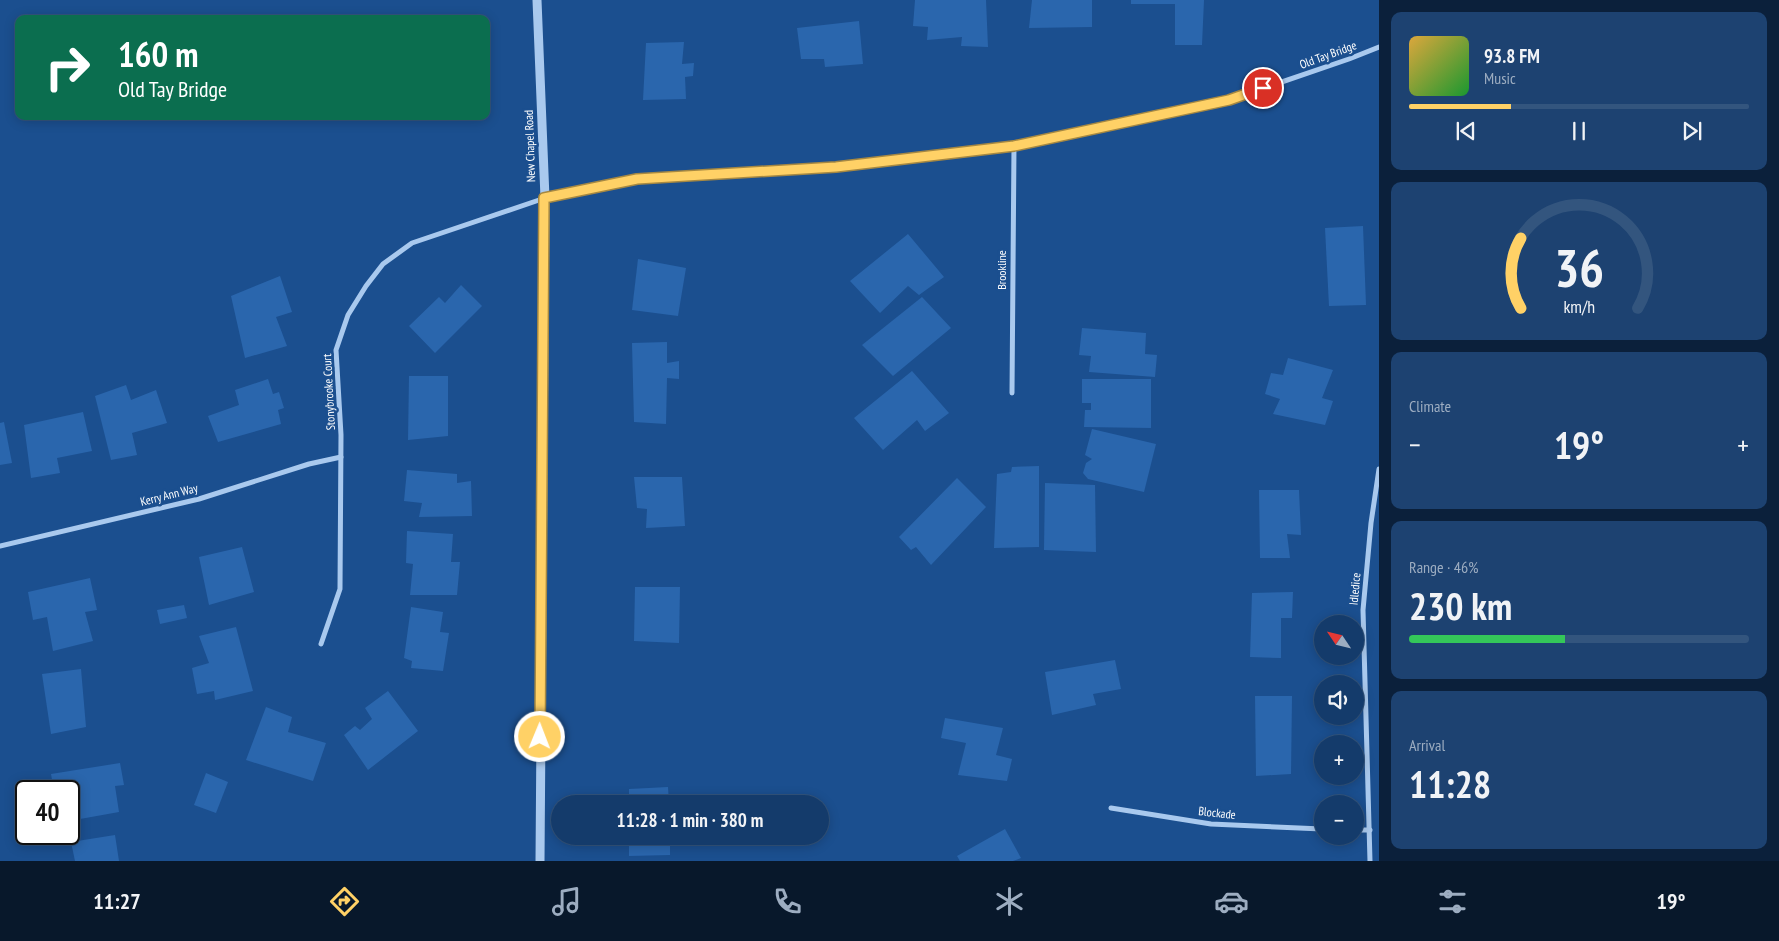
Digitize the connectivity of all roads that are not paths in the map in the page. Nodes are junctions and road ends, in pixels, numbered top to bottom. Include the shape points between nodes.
1 (537, 0) edge
2 (1379, 47) edge
3 (1014, 146) junction
4 (544, 198) junction
5 (1012, 393) dead end
6 (341, 457) junction
7 (1379, 468) edge
8 (0, 546) edge
9 (321, 644) dead end
10 (1111, 808) dead end
11 (1314, 829) edge
12 (1364, 830) edge
13 (1370, 830) junction
14 (540, 861) edge
15 (1370, 861) edge

1 - 4 street, New Chapel Road
2 - 3 street, Old Tay Bridge via 1229,100
3 - 4 street, Old Tay Bridge via 836,167 637,179
3 - 5 street, Brookline
4 - 6 street, Stonybrooke Court via 412,243 383,264 348,315 336,350
4 - 14 street, New Chapel Road
6 - 8 street, Kerry Ann Way via 199,499
6 - 9 street, Stonybrooke Court via 340,589
7 - 13 street, Idledice via 1363,610
10 - 11 street, Blockade via 1211,824
12 - 13 street
13 - 15 street, Idledice

